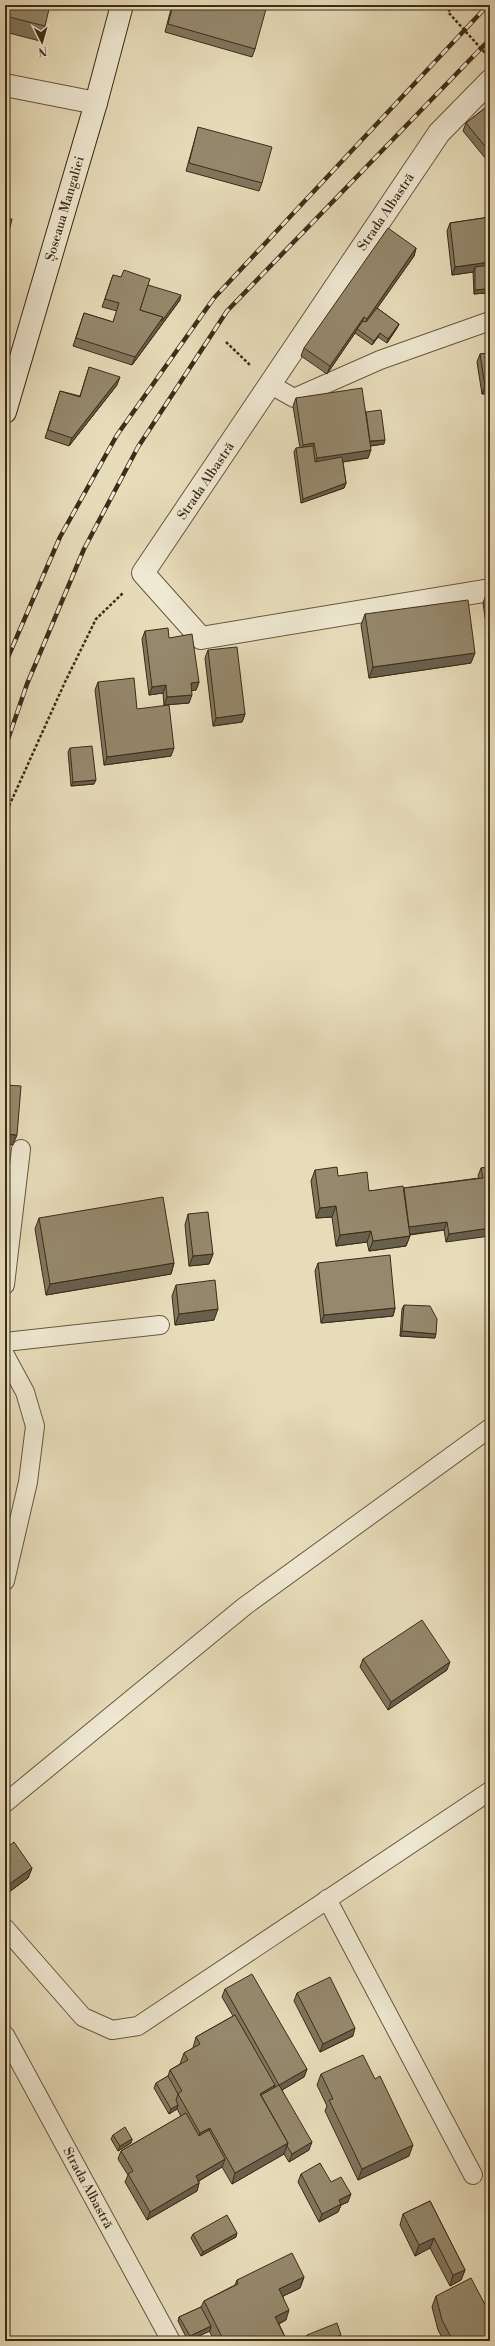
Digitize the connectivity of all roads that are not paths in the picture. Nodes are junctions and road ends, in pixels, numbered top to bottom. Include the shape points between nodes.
1 (122, 5) edge
2 (490, 81) edge
3 (5, 85) edge
4 (96, 103) junction
5 (490, 321) edge
6 (270, 384) junction
7 (5, 412) edge
8 (490, 590) edge
9 (21, 1149) dead end
10 (5, 1285) edge
11 (160, 1325) dead end
12 (5, 1342) edge
13 (5, 1356) edge
14 (490, 1428) edge
15 (5, 1581) edge
16 (490, 1791) edge
17 (5, 1803) edge
18 (327, 1899) junction
19 (5, 1928) edge
20 (5, 2035) edge
21 (472, 2175) dead end
22 (171, 2341) edge

1 - 4 street, Șoseaua Mangaliei
2 - 6 street, Strada Albastră via 439,133
3 - 4 street
4 - 7 street, Șoseaua Mangaliei
5 - 6 lane via 380,360 294,398
6 - 8 street, Strada Albastră via 143,573 201,638
9 - 10 lane
11 - 12 lane
13 - 15 lane via 25,1392 35,1426 28,1482
14 - 17 lane via 245,1606
16 - 18 lane
18 - 19 lane via 138,2026 112,2030 83,2017
18 - 21 lane
20 - 22 lane, Strada Albastră

